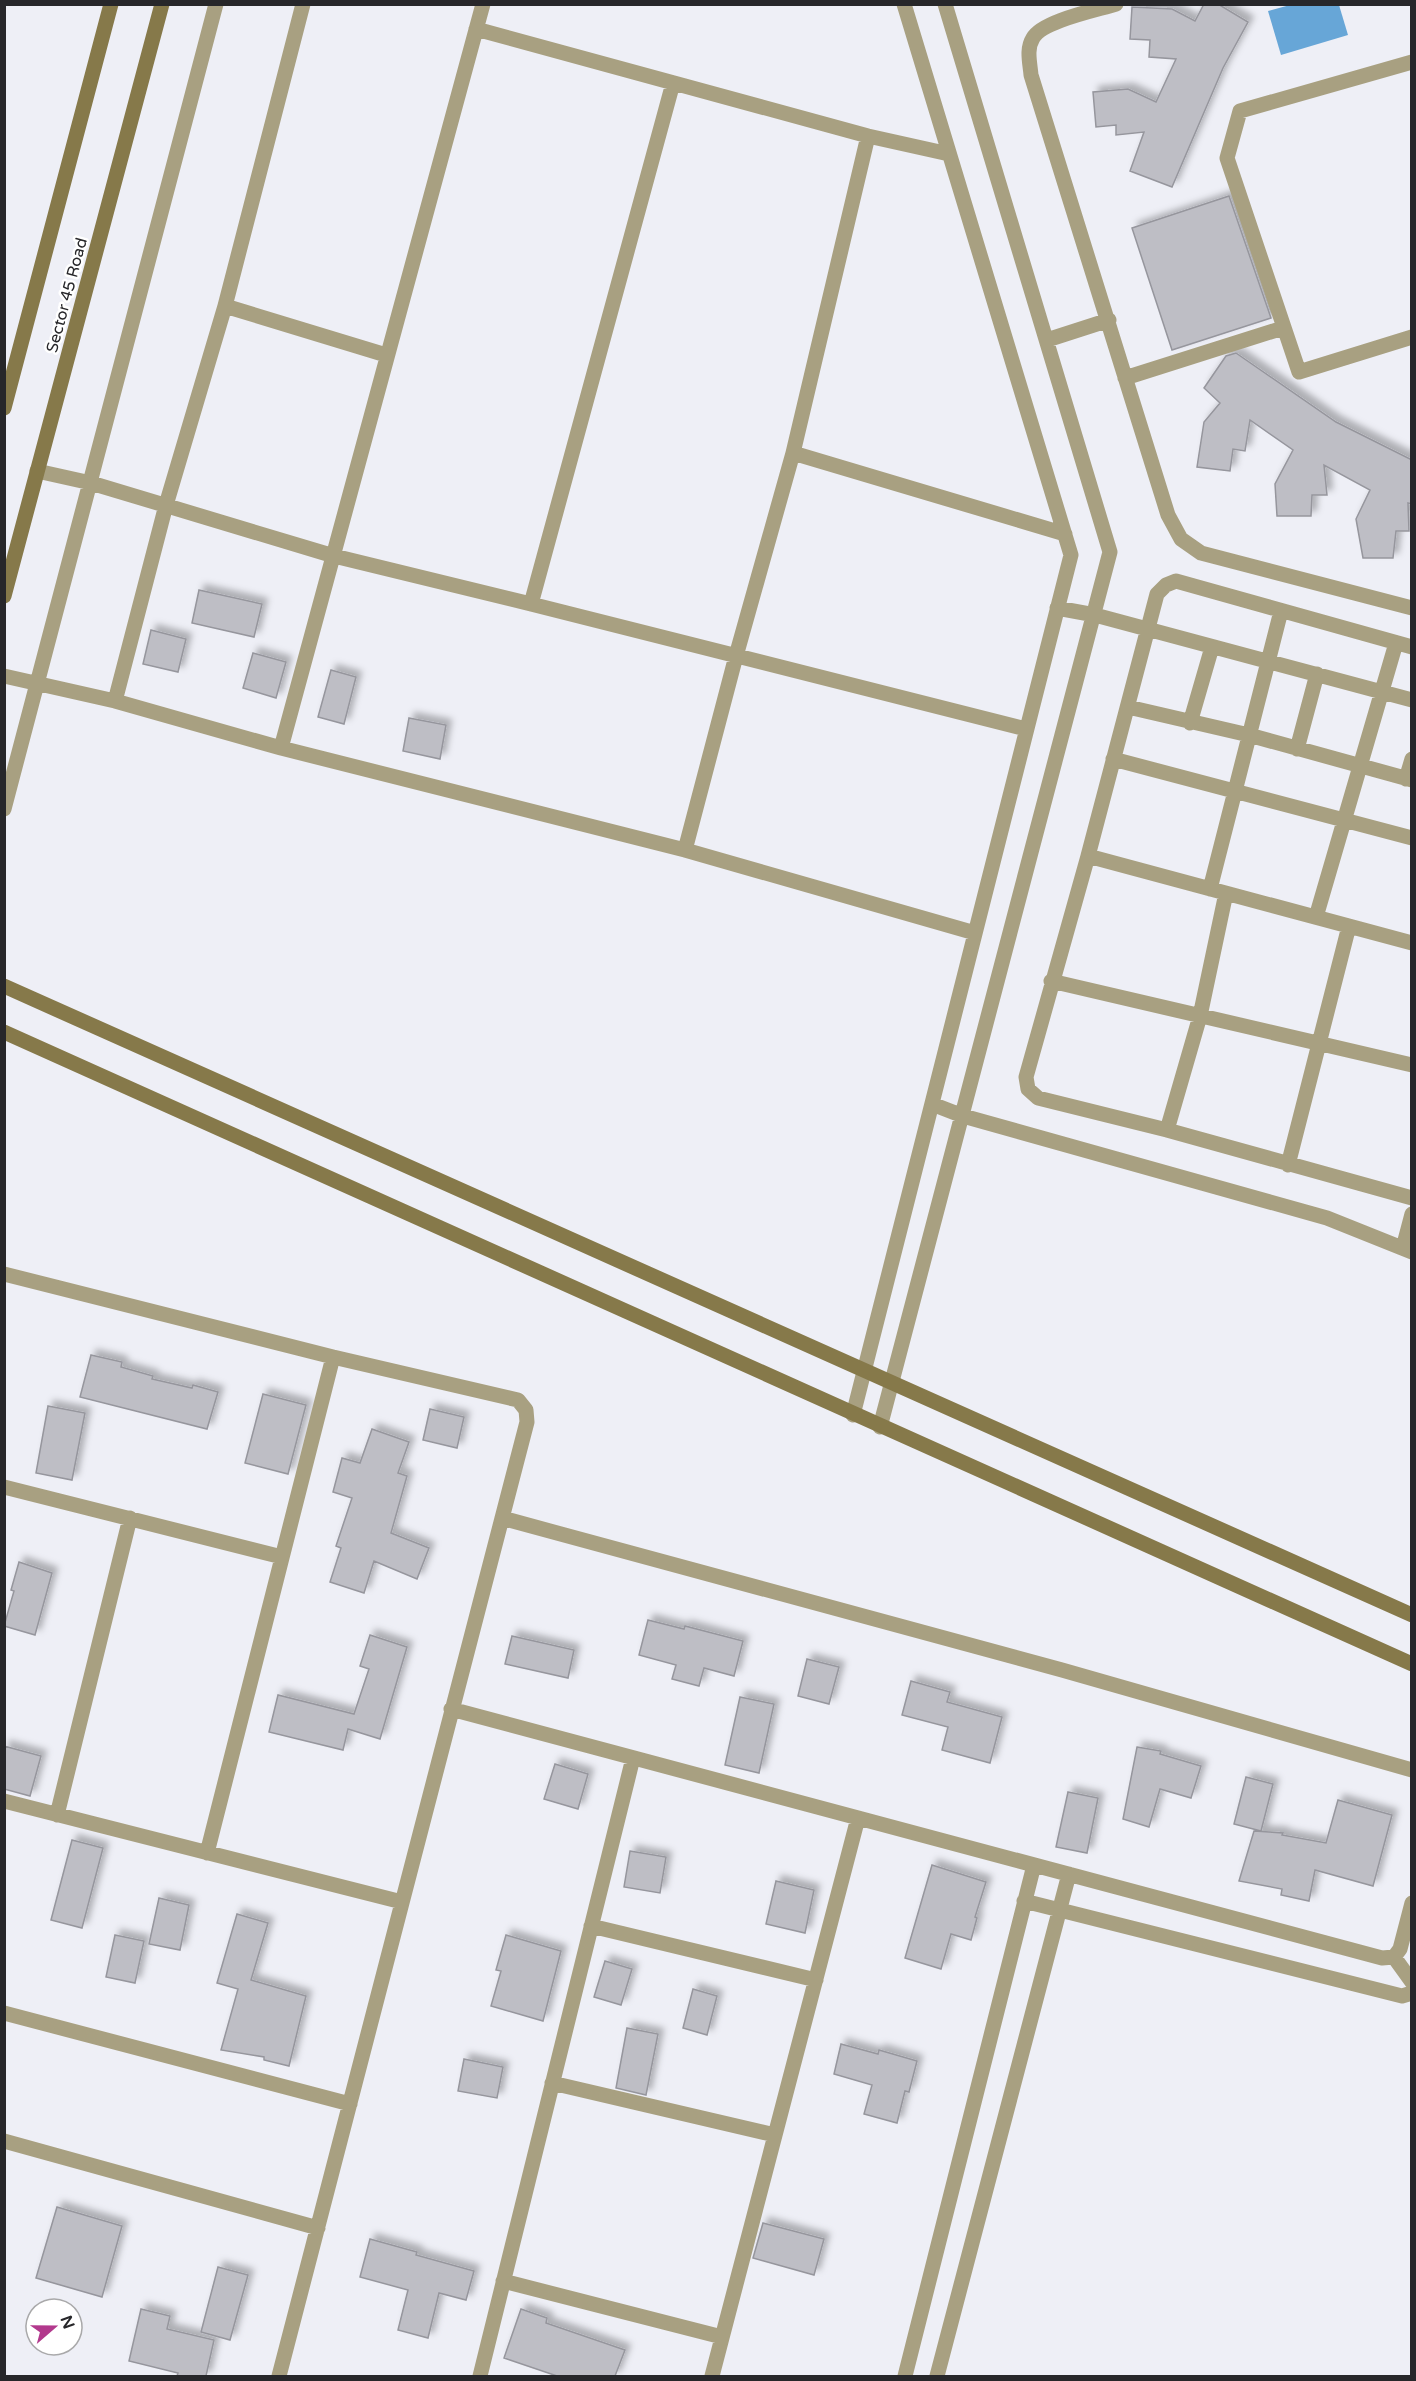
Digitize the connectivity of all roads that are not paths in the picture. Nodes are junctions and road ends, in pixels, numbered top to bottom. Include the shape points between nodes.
1 (111, 4) edge
2 (162, 4) edge
3 (216, 4) edge
4 (303, 4) edge
5 (483, 4) edge
6 (904, 4) edge
7 (945, 4) edge
8 (1116, 4) edge
9 (476, 29) junction
10 (1412, 62) edge
11 (673, 83) junction
12 (868, 136) junction
13 (949, 154) junction
14 (225, 306) junction
15 (1108, 320) junction
16 (1283, 328) junction
17 (1412, 338) edge
18 (1047, 340) junction
19 (386, 355) junction
20 (1125, 378) junction
21 (4, 408) edge
22 (793, 453) junction
23 (37, 471) junction
24 (91, 483) junction
25 (166, 505) junction
26 (1065, 534) junction
27 (334, 556) junction
28 (4, 596) edge
29 (531, 603) junction
30 (1057, 608) junction
31 (1412, 608) edge
32 (1281, 611) junction
33 (1095, 615) junction
34 (1148, 631) junction
35 (1396, 643) junction
36 (1212, 647) junction
37 (1412, 648) edge
38 (736, 656) junction
39 (1268, 661) junction
40 (1317, 674) junction
41 (4, 676) edge
42 (37, 683) junction
43 (1382, 692) junction
44 (1412, 700) edge
45 (115, 701) junction
46 (1128, 707) junction
47 (1190, 723) junction
48 (1026, 729) junction
49 (1249, 735) junction
50 (281, 748) junction
51 (1297, 749) junction
52 (1113, 759) junction
53 (1412, 759) edge
54 (1360, 766) junction
55 (1409, 779) edge
56 (1234, 792) junction
57 (4, 810) edge
58 (1344, 821) junction
59 (1412, 838) edge
60 (685, 850) junction
61 (1088, 856) junction
62 (1210, 889) junction
63 (1226, 893) junction
64 (1316, 917) junction
65 (1349, 926) junction
66 (975, 933) junction
67 (1412, 943) edge
68 (1052, 981) junction
69 (4, 986) edge
70 (1200, 1016) junction
71 (4, 1032) edge
72 (1320, 1044) junction
73 (1412, 1065) edge
74 (932, 1104) junction
75 (963, 1116) junction
76 (1167, 1130) junction
77 (1288, 1165) junction
78 (1412, 1198) edge
79 (1412, 1214) edge
80 (1407, 1250) edge
81 (4, 1274) edge
82 (333, 1358) junction
83 (864, 1370) junction
84 (892, 1383) junction
85 (853, 1414) junction
86 (880, 1427) junction
87 (4, 1487) edge
88 (130, 1518) junction
89 (502, 1518) junction
90 (282, 1557) junction
91 (1412, 1615) edge
92 (1412, 1664) edge
93 (452, 1709) junction
94 (633, 1758) junction
95 (1412, 1770) edge
96 (4, 1801) edge
97 (57, 1815) junction
98 (858, 1818) junction
99 (207, 1853) junction
100 (1034, 1865) junction
101 (1069, 1874) junction
102 (1024, 1901) junction
103 (402, 1902) junction
104 (1412, 1903) edge
105 (1059, 1910) junction
106 (591, 1926) junction
107 (1394, 1957) junction
108 (816, 1980) junction
109 (1412, 1982) edge
110 (1412, 1993) edge
111 (4, 2013) edge
112 (552, 2083) junction
113 (350, 2103) junction
114 (775, 2135) junction
115 (4, 2141) edge
116 (318, 2229) junction
117 (503, 2281) junction
118 (722, 2337) junction
119 (279, 2376) edge
120 (480, 2376) edge
121 (712, 2376) edge
122 (905, 2376) edge
123 (937, 2376) edge

1 - 21 street, Sector 45 Road
2 - 23 street, Sector 45 Road
3 - 24 street
4 - 14 street
5 - 9 street
6 - 13 street
7 - 18 street
8 - 15 street via 1048,25 1033,36 1028,54 1031,75
9 - 11 street
9 - 19 street
10 - 16 street via 1240,111 1227,158
11 - 12 street
11 - 29 street
12 - 13 street
12 - 22 street
13 - 26 street
14 - 19 street
14 - 25 street
15 - 18 street
15 - 20 street
16 - 17 street via 1299,372
16 - 20 street
18 - 33 street via 1110,552
19 - 27 street
20 - 31 street via 1168,515 1181,539 1201,553
22 - 26 street
22 - 38 street
23 - 24 street
23 - 28 street, Sector 45 Road
24 - 25 street
24 - 42 street
25 - 27 street
25 - 45 street
26 - 30 street via 1071,555
27 - 29 street
27 - 50 street
29 - 38 street
30 - 33 street
30 - 48 street
32 - 34 street via 1176,581 1157,594
32 - 35 street
32 - 39 street
33 - 34 street
33 - 75 street
34 - 36 street
34 - 46 street
35 - 37 street
35 - 43 street
36 - 39 street
36 - 47 street
38 - 48 street
38 - 60 street
39 - 40 street
39 - 49 street
40 - 43 street
40 - 51 street
41 - 42 street
42 - 45 street
42 - 57 street
43 - 44 street
43 - 54 street
45 - 50 street
46 - 47 street
46 - 52 street
47 - 49 street
48 - 66 street
49 - 51 street
49 - 56 street
50 - 60 street
51 - 54 street
52 - 56 street
52 - 61 street
53 - 55 street
54 - 55 street
54 - 58 street
56 - 58 street
56 - 62 street
58 - 59 street
58 - 64 street
60 - 66 street
61 - 62 street
61 - 68 street
62 - 63 street
63 - 64 street
63 - 70 street
64 - 65 street
65 - 67 street
65 - 72 street
66 - 74 street
68 - 70 street
68 - 76 street via 1026,1077 1028,1089 1038,1098
69 - 83 street
70 - 72 street
70 - 76 street
71 - 85 street
72 - 73 street
72 - 77 street
74 - 75 street
74 - 83 street
75 - 80 street via 1327,1218
75 - 84 street
76 - 77 street
77 - 78 street
79 - 80 street
81 - 82 street
82 - 89 street via 518,1400 526,1410 527,1422
82 - 90 street
83 - 84 street
83 - 85 street
84 - 86 street
84 - 91 street
85 - 86 street
86 - 92 street
87 - 88 street
88 - 90 street
88 - 97 street
89 - 93 street
89 - 95 street via 1073,1673
90 - 99 street
93 - 94 street
93 - 103 street
94 - 98 street
94 - 106 street
96 - 97 street
97 - 99 street
98 - 100 street
98 - 108 street
99 - 103 street
100 - 101 street
100 - 102 street
101 - 105 street
101 - 107 street via 1383,1958
102 - 105 street
102 - 122 street
103 - 113 street
104 - 107 street via 1401,1949
105 - 110 street via 1402,1996
105 - 123 street
106 - 108 street
106 - 112 street
107 - 109 street
108 - 114 street
111 - 113 street
112 - 114 street
112 - 117 street
113 - 116 street
114 - 118 street
115 - 116 street
116 - 119 street
117 - 118 street
117 - 120 street
118 - 121 street

